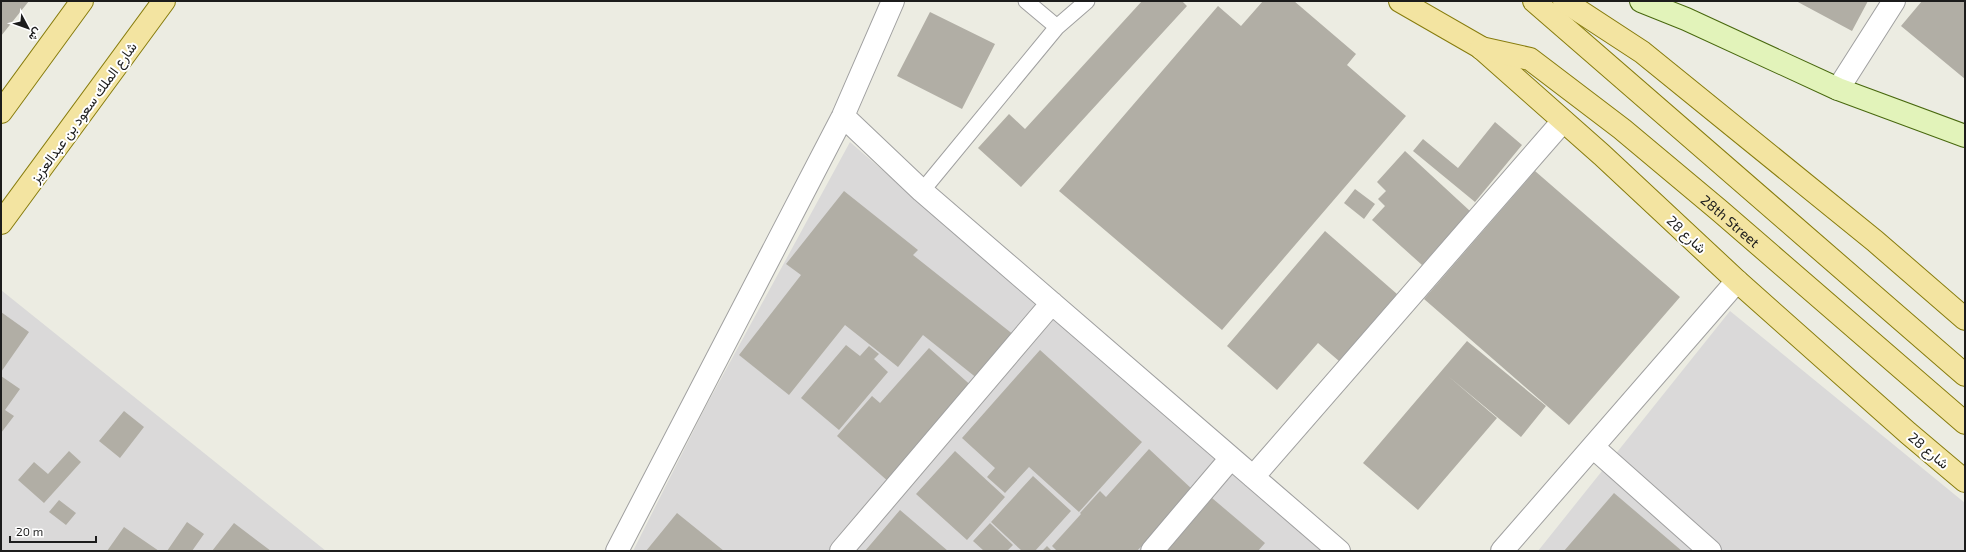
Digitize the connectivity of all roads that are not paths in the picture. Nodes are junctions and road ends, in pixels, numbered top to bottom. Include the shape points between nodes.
1 (82, 1) edge
2 (164, 1) edge
3 (893, 1) edge
4 (1026, 1) edge
5 (1088, 1) edge
6 (1400, 1) edge
7 (1534, 1) edge
8 (1564, 1) edge
9 (1641, 1) edge
10 (1894, 1) edge
11 (1057, 27) junction
12 (1480, 48) junction
13 (1838, 89) junction
14 (1, 112) edge
15 (843, 116) junction
16 (1563, 121) junction
17 (1965, 136) edge
18 (922, 191) junction
19 (1, 223) edge
20 (1737, 281) junction
21 (1052, 303) junction
22 (1965, 319) edge
23 (1965, 375) edge
24 (1965, 423) edge
25 (1593, 447) junction
26 (1231, 458) junction
27 (1253, 477) junction
28 (1965, 481) edge
29 (617, 551) edge
30 (841, 551) edge
31 (1152, 551) edge
32 (1339, 551) edge
33 (1502, 551) edge
34 (1710, 551) edge

1 - 14 main road
2 - 19 main road, شارع الملك سعود بن عبدالعزيز
3 - 15 street
4 - 11 lane
5 - 11 lane
6 - 12 main road, شارع 28
7 - 23 main road
8 - 22 main road via 1642,52 1875,242
9 - 13 street
10 - 13 street
11 - 18 lane
12 - 16 main road, شارع 28
12 - 24 main road, 28th Street via 1530,59 1622,129 1720,210
13 - 17 street
15 - 18 street
15 - 29 street
16 - 20 main road, شارع 28
16 - 27 street
18 - 21 street
20 - 25 street
20 - 28 main road, شارع 28
21 - 26 street
21 - 30 street
25 - 33 street
25 - 34 street
26 - 27 street
26 - 31 street
27 - 32 street

